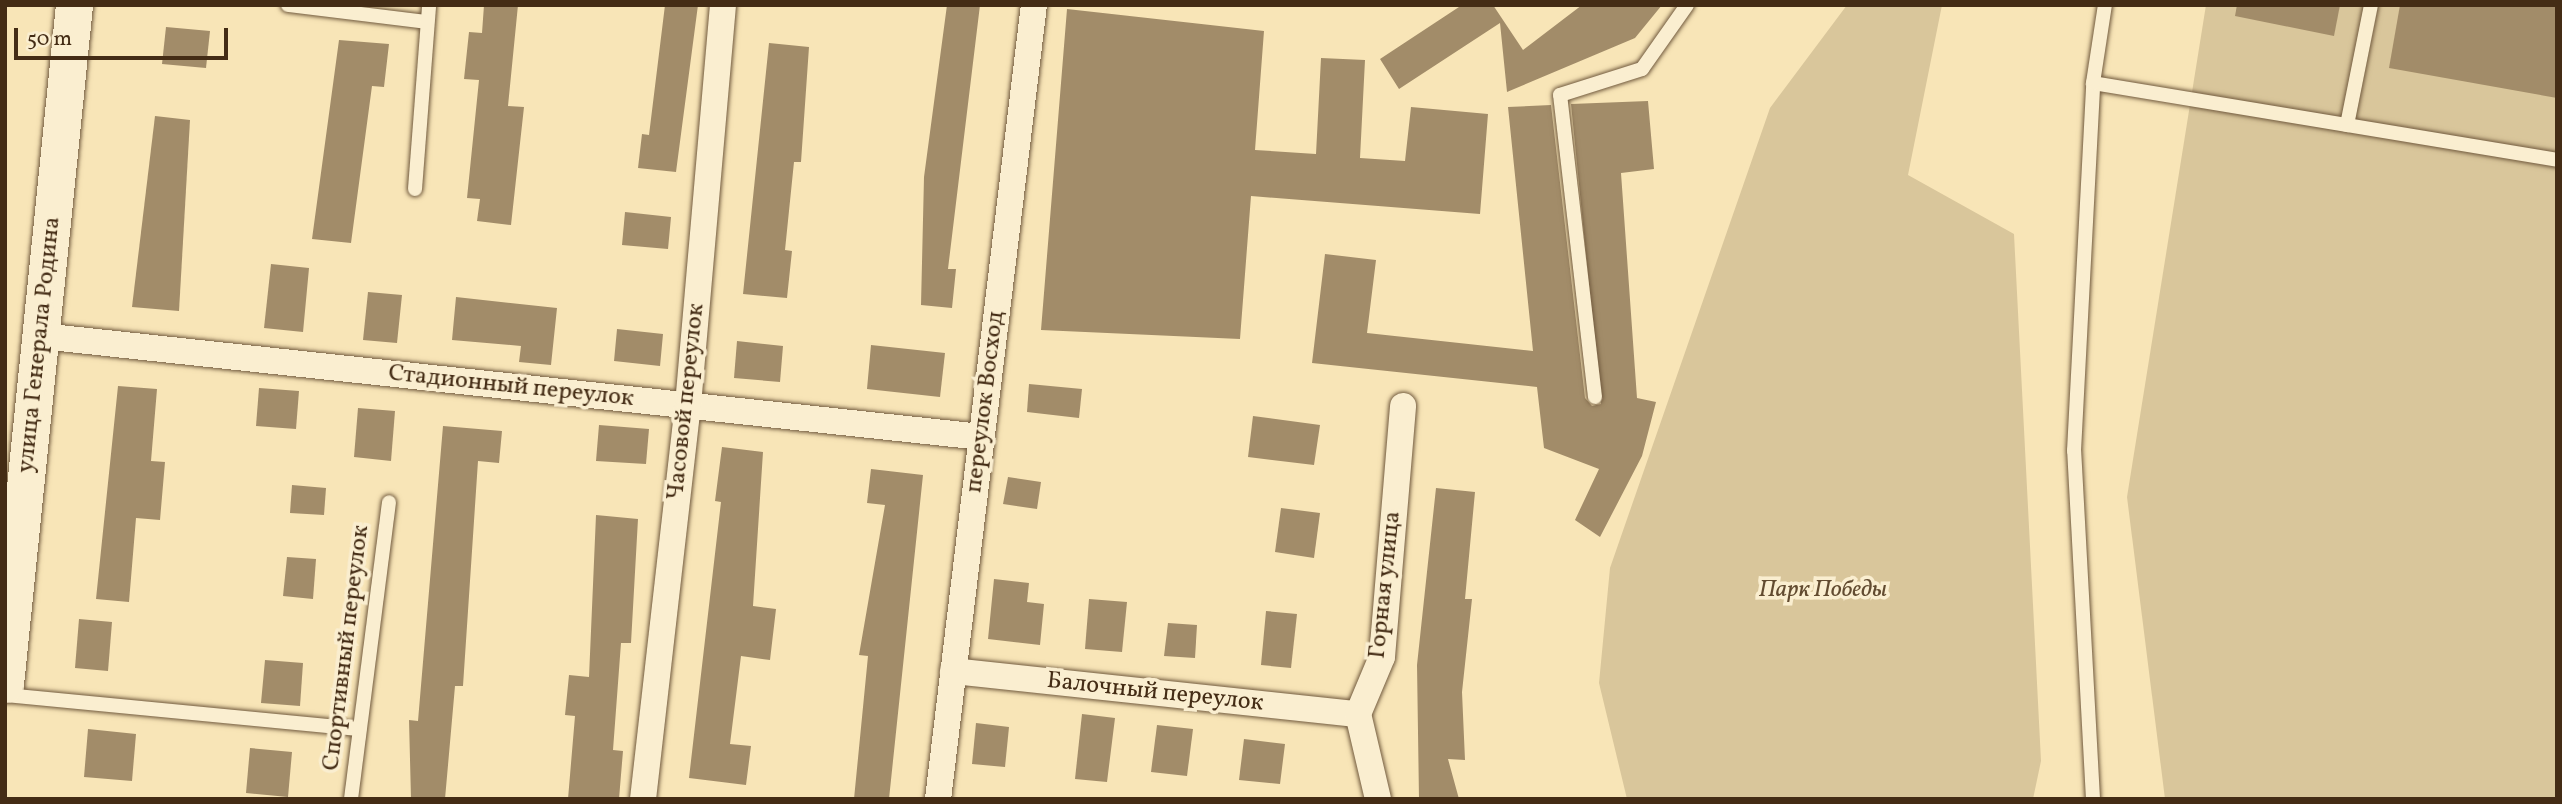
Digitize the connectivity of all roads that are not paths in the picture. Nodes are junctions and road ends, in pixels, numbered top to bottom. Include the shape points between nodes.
1 (74, 5) edge
2 (288, 5) edge
3 (429, 5) edge
4 (723, 5) edge
5 (1034, 5) edge
6 (1687, 5) edge
7 (2105, 5) edge
8 (2371, 5) edge
9 (427, 22) junction
10 (2093, 83) junction
11 (2347, 125) junction
12 (2557, 160) edge
13 (415, 189) dead end
14 (41, 337) junction
15 (1595, 397) dead end
16 (688, 405) junction
17 (1403, 406) dead end
18 (981, 437) junction
19 (388, 502) dead end
20 (953, 671) junction
21 (5, 684) edge
22 (5, 695) edge
23 (1357, 714) junction
24 (359, 729) junction
25 (351, 799) edge
26 (643, 799) edge
27 (937, 799) edge
28 (1378, 799) edge
29 (2093, 799) edge

1 - 14 main road, улица Генерала Родина
2 - 9 lane
3 - 9 lane
4 - 16 street, Часовой переулок
5 - 18 street, переулок Восход
6 - 15 lane via 1642,69 1560,95
7 - 10 lane
8 - 11 lane
9 - 13 lane
10 - 11 lane
10 - 29 lane via 2074,451
11 - 12 lane
14 - 16 street, Стадионный переулок
14 - 21 main road, улица Генерала Родина
16 - 18 street, Стадионный переулок
16 - 26 street, Часовой переулок
17 - 23 street, Горная улица via 1382,657
18 - 20 street, переулок Восход
19 - 24 lane, Спортивный переулок
20 - 23 street, Балочный переулок
20 - 27 street, переулок Восход
22 - 24 lane
23 - 28 street
24 - 25 lane, Спортивный переулок

